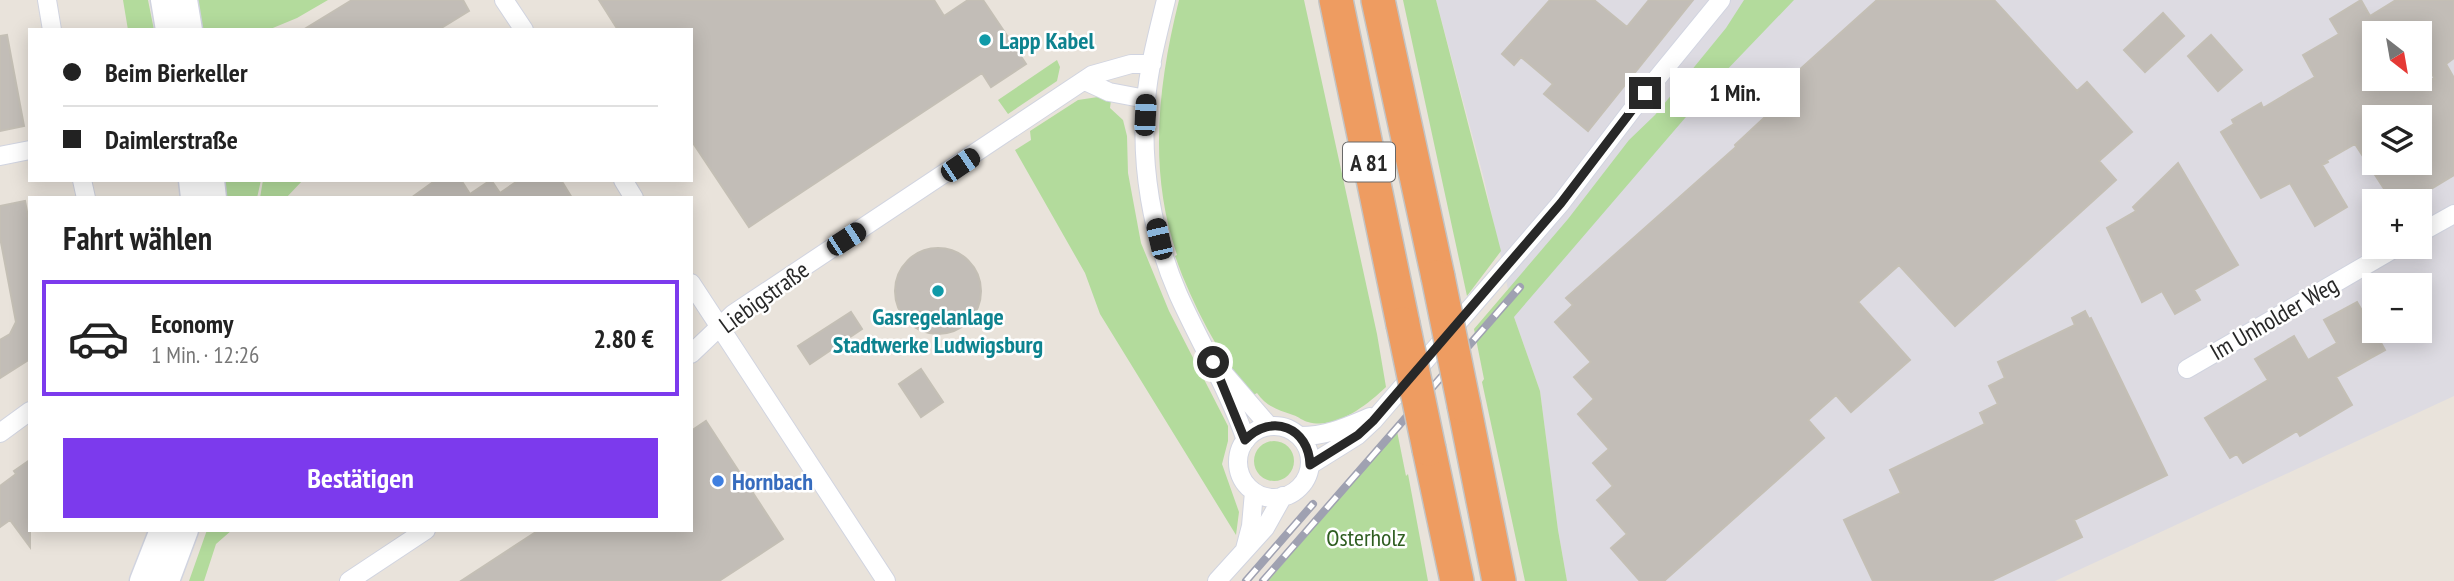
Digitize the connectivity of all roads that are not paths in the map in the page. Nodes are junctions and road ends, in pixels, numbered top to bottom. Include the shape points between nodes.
1 (47, 0) edge
2 (163, 0) edge
3 (185, 0) edge
4 (504, 0) edge
5 (1166, 0) edge
6 (1336, 0) edge
7 (1378, 0) edge
8 (1721, 0) edge
9 (52, 28) edge
10 (168, 28) edge
11 (190, 28) edge
12 (523, 28) edge
13 (1152, 64) junction
14 (1085, 81) junction
15 (1146, 99) junction
16 (28, 150) edge
17 (0, 156) edge
18 (2454, 214) edge
19 (2432, 226) edge
20 (2376, 259) edge
21 (693, 287) edge
22 (720, 327) junction
23 (693, 352) edge
24 (1213, 362) junction
25 (2187, 369) dead end
26 (28, 412) edge
27 (1380, 412) junction
28 (1269, 426) junction
29 (0, 433) edge
30 (1300, 436) junction
31 (1245, 440) junction
32 (1310, 465) junction
33 (1254, 492) junction
34 (1283, 496) junction
35 (161, 532) edge
36 (185, 532) edge
37 (423, 532) edge
38 (1245, 549) junction
39 (142, 581) edge
40 (167, 581) edge
41 (349, 581) edge
42 (886, 581) edge
43 (1217, 581) edge
44 (1457, 581) edge
45 (1499, 581) edge

1 - 9 street
2 - 10 main road
3 - 11 main road
4 - 12 street
5 - 13 street
6 - 44 highway, A 81, bridge
7 - 45 highway, A 81, bridge
8 - 27 street via 1561,203
13 - 14 street, Liebigstraße via 1117,66
13 - 15 street
14 - 15 street via 1109,92
14 - 22 street, Liebigstraße via 733,314
15 - 24 street via 1147,166 1159,239 1177,291
16 - 17 street
18 - 19 street
20 - 25 street, Im Unholder Weg
21 - 22 street
22 - 23 street, Liebigstraße
22 - 42 street
24 - 28 street
24 - 31 street
26 - 29 street
27 - 30 street via 1338,431
27 - 32 street via 1358,435
28 - 30 street via 1286,427
28 - 31 street
30 - 32 street
31 - 33 street via 1238,462
32 - 34 street via 1304,482
33 - 34 street
33 - 38 street
34 - 38 street via 1265,528
35 - 39 main road
36 - 40 main road
37 - 41 street
38 - 43 street

